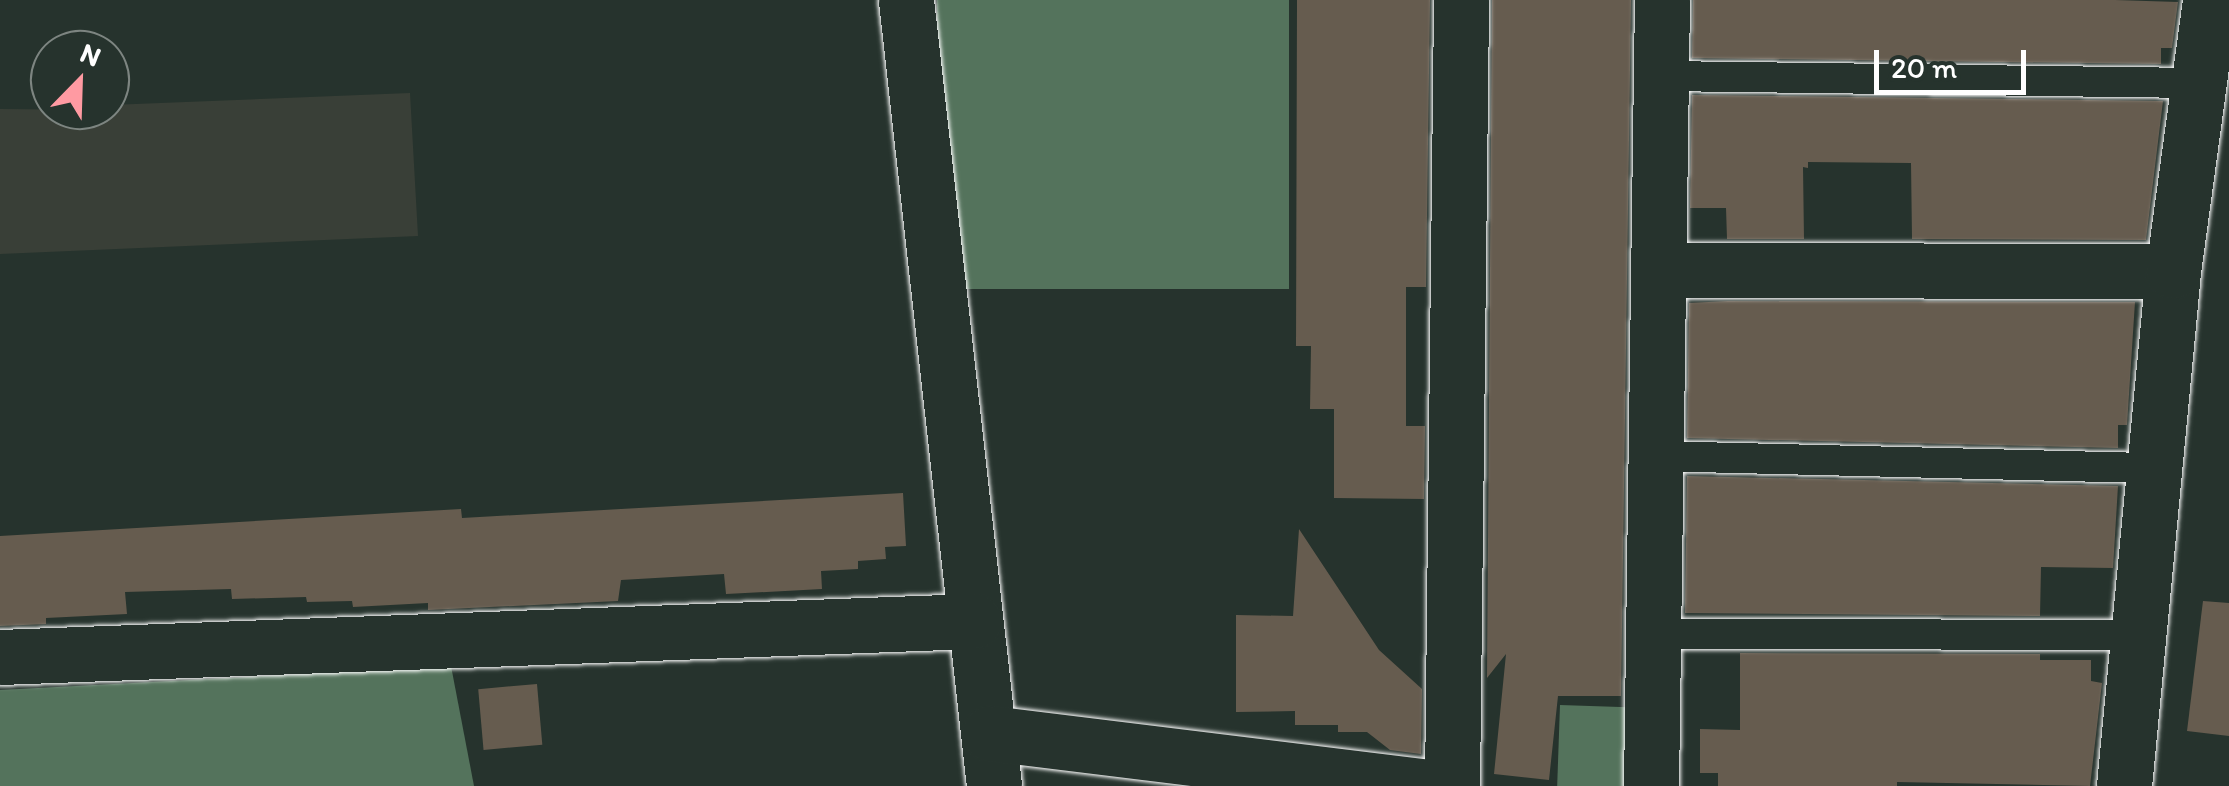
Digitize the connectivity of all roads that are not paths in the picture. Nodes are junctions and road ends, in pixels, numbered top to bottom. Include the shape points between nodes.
1 (906, 0) edge
2 (1461, 0) edge
3 (1662, 0) edge
4 (2210, 0) edge
5 (1662, 76) junction
6 (2198, 83) junction
7 (1659, 270) junction
8 (2173, 271) junction
9 (1655, 456) junction
10 (2152, 468) junction
11 (974, 622) junction
12 (1651, 634) junction
13 (2137, 636) junction
14 (0, 656) edge
15 (992, 760) edge
16 (1242, 775) edge
17 (1423, 786) edge
18 (1452, 786) edge
19 (1652, 786) edge
20 (2124, 786) edge

1 - 11 street
2 - 18 street
3 - 5 street
4 - 6 street
5 - 6 lane
5 - 7 street
6 - 8 street
7 - 8 street
7 - 9 street
8 - 10 street
9 - 10 lane
9 - 12 street
10 - 13 street
11 - 14 street
11 - 15 street
12 - 13 lane
12 - 19 street
13 - 20 street
15 - 16 street
16 - 17 street

